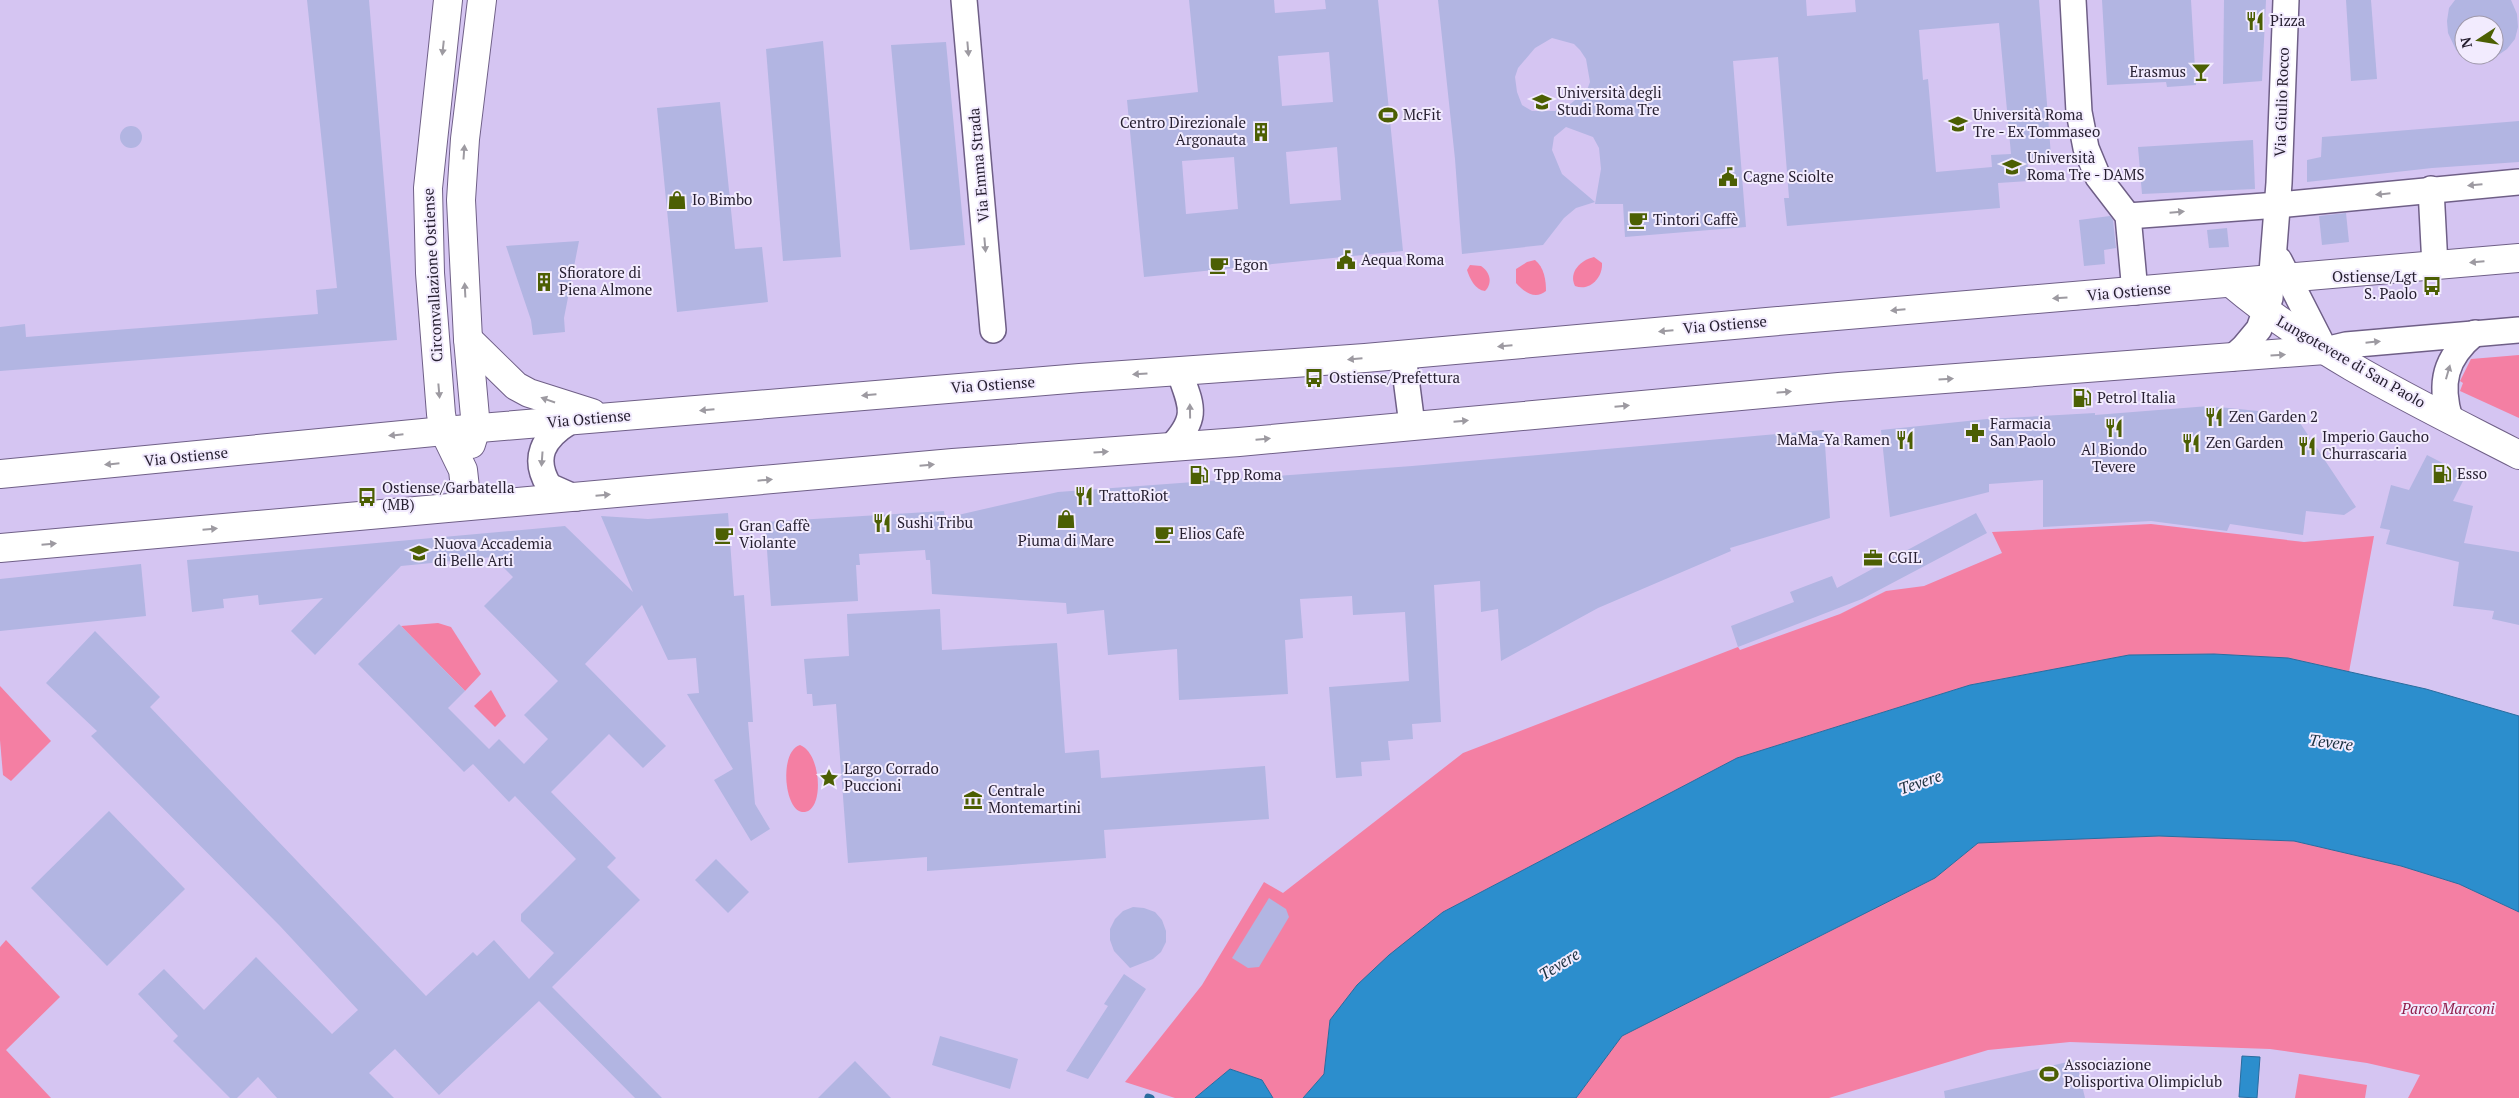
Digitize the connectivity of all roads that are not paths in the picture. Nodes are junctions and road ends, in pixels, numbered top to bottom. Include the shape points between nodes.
1 (448, 0) edge
2 (482, 0) edge
3 (964, 0) edge
4 (2073, 0) edge
5 (2286, 0) edge
6 (2519, 182) edge
7 (2431, 189) junction
8 (2278, 205) junction
9 (2128, 216) junction
10 (2519, 258) edge
11 (2435, 266) junction
12 (2280, 278) junction
13 (2231, 283) junction
14 (2135, 292) junction
15 (2266, 313) junction
16 (993, 330) dead end
17 (2519, 330) edge
18 (2475, 333) junction
19 (468, 339) junction
20 (2325, 350) junction
21 (1403, 355) junction
22 (2232, 358) junction
23 (1179, 371) junction
24 (612, 418) junction
25 (2450, 419) junction
26 (569, 422) junction
27 (1412, 425) junction
28 (476, 428) junction
29 (444, 431) junction
30 (1171, 446) junction
31 (2519, 455) edge
32 (463, 470) junction
33 (0, 474) edge
34 (576, 498) junction
35 (467, 506) junction
36 (0, 548) edge

1 -> 29 main road, Circonvallazione Ostiense via 428,203 433,316
19 -> 2 main road, Circonvallazione Ostiense via 461,200
3 -> 16 street, Via Emma Strada
4 - 9 street via 2079,112 2086,148 2098,177
5 - 8 street, Via Giulio Rocco
6 -> 7 street
7 -> 8 street
7 - 11 street
9 -> 8 street
8 - 12 street via 2274,249
9 - 14 street
10 -> 11 main road, Via Ostiense
11 - 12 main road, Via Ostiense
12 - 13 main road, Via Ostiense
12 - 15 street
12 - 20 street
13 - 14 main road, Via Ostiense
13 - 15 main road, Lungotevere di San Paolo
14 -> 21 main road, Via Ostiense
15 - 20 main road, Lungotevere di San Paolo
15 - 22 street via 2252,338
17 - 18 street
20 -> 18 street via 2346,345
25 -> 18 street, Lungotevere di San Paolo via 2444,400 2448,369 2458,349
24 -> 19 main road via 529,394 503,376
19 - 28 main road, Circonvallazione Ostiense
22 -> 20 main road
20 - 25 main road, Lungotevere di San Paolo
21 -> 23 main road, Via Ostiense
21 - 27 street
27 -> 22 main road via 1839,387
23 -> 24 main road, Via Ostiense
30 -> 23 street via 1187,428 1191,417 1189,398
24 - 26 main road, Via Ostiense
25 - 31 main road, Lungotevere di San Paolo
26 - 28 main road, Via Ostiense
26 -> 34 street via 547,439 542,452 542,469 549,486
30 -> 27 main road
28 - 29 main road, Via Ostiense
28 - 32 main road
29 - 32 main road
29 -> 33 main road, Via Ostiense
34 -> 30 main road
32 - 35 main road
34 - 35 main road
36 -> 35 main road

